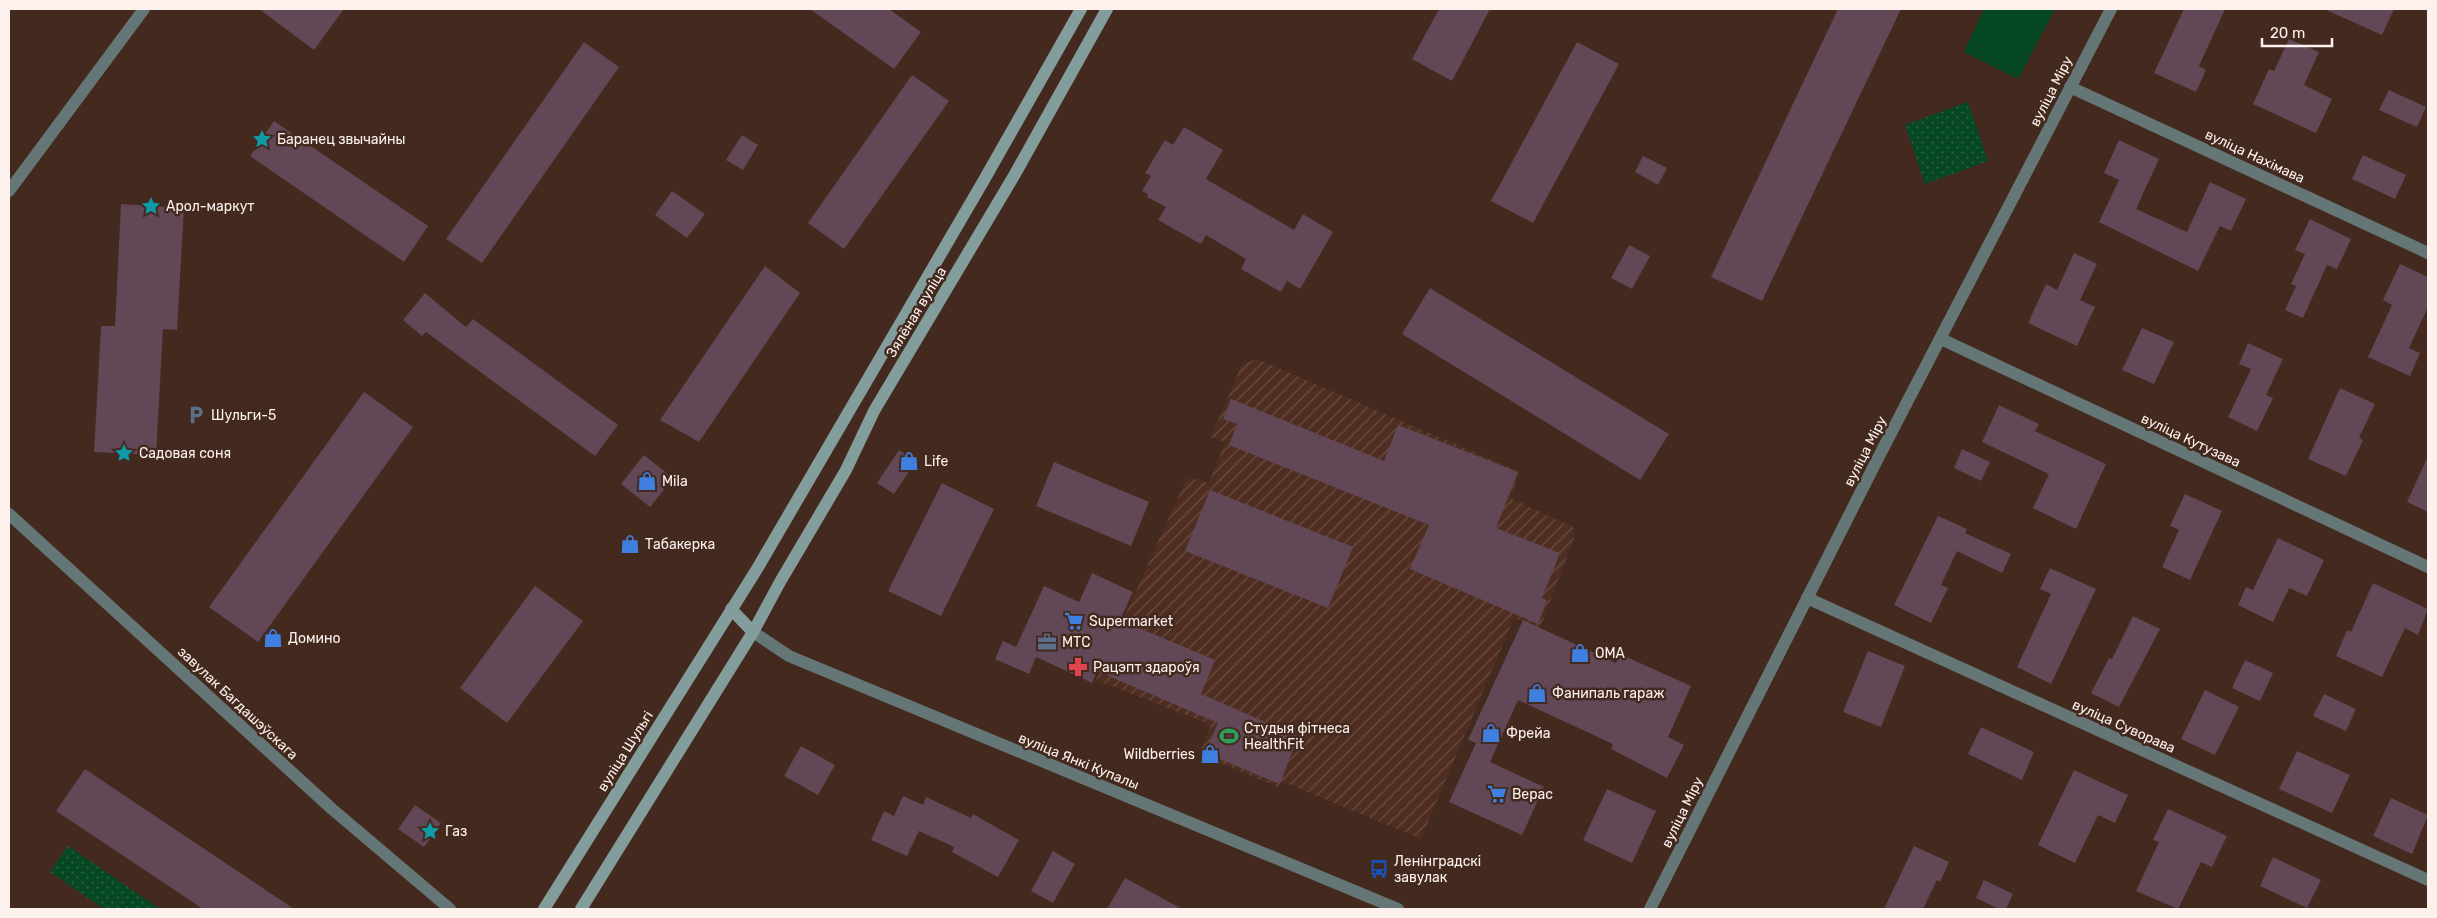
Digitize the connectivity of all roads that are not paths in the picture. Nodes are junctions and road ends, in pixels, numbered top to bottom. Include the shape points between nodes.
1 (144, 9) edge
2 (1081, 9) edge
3 (1107, 9) edge
4 (2111, 9) edge
5 (2070, 87) junction
6 (9, 191) edge
7 (2428, 253) edge
8 (1941, 339) junction
9 (9, 514) edge
10 (2428, 567) edge
11 (1806, 598) junction
12 (731, 609) junction
13 (753, 632) junction
14 (2428, 880) edge
15 (1392, 908) edge
16 (450, 909) edge
17 (544, 909) edge
18 (581, 909) edge
19 (1650, 909) edge

1 - 6 street
2 - 12 main road, Зялёная вуліца via 970,206
3 - 13 main road, Зялёная вуліца via 1015,174 874,411 846,470
4 - 5 street, вуліца Міру
5 - 7 street, вуліца Нахімава
5 - 8 street, вуліца Міру
8 - 10 street, вуліца Кутузава
8 - 11 street, вуліца Міру
9 - 16 street, завулак Багдашэўскага via 332,809
11 - 14 street, вуліца Суворава
11 - 19 street, вуліца Міру
12 - 13 main road
12 - 17 main road, вуліца Шульгі
13 - 15 street, вуліца Янкі Купалы via 788,656
13 - 18 main road

